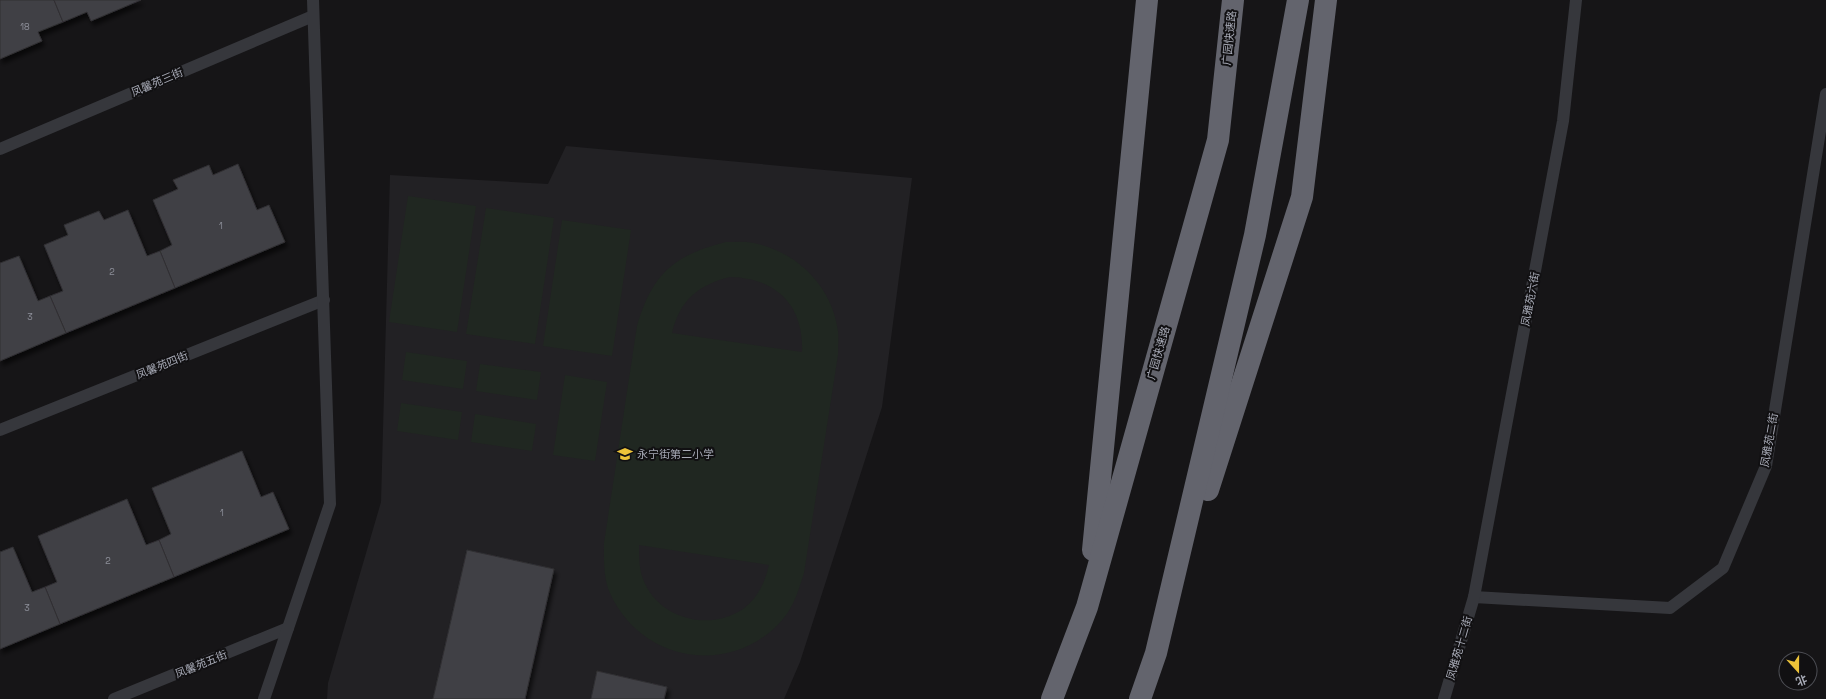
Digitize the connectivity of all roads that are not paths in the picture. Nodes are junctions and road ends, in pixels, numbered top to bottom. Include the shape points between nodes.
1 (314, 0) edge
2 (1147, 0) edge
3 (1233, 0) edge
4 (1298, 0) edge
5 (1326, 0) edge
6 (1576, 0) edge
7 (314, 16) junction
8 (1826, 94) edge
9 (0, 149) edge
10 (324, 300) junction
11 (0, 430) edge
12 (1474, 597) junction
13 (1087, 607) junction
14 (288, 628) junction
15 (1156, 653) junction
16 (114, 699) edge
17 (264, 699) edge
18 (1052, 699) edge
19 (1140, 699) edge
20 (1444, 699) edge

1 - 7 lane
2 - 13 highway
3 - 13 highway, 广园快速路 via 1218,140
4 - 15 highway via 1255,235
5 - 15 highway via 1302,197
6 - 12 lane, 凤雅苑六街 via 1563,121
7 - 9 lane, 凤馨苑三街
7 - 10 lane
8 - 12 lane, 凤雅苑二街 via 1766,466 1723,568 1670,608
10 - 11 lane, 凤馨苑四街
10 - 14 lane via 330,504
12 - 20 lane, 凤雅苑十二街
13 - 18 highway, 广园快速路
14 - 16 lane, 凤馨苑五街
14 - 17 lane
15 - 19 highway

